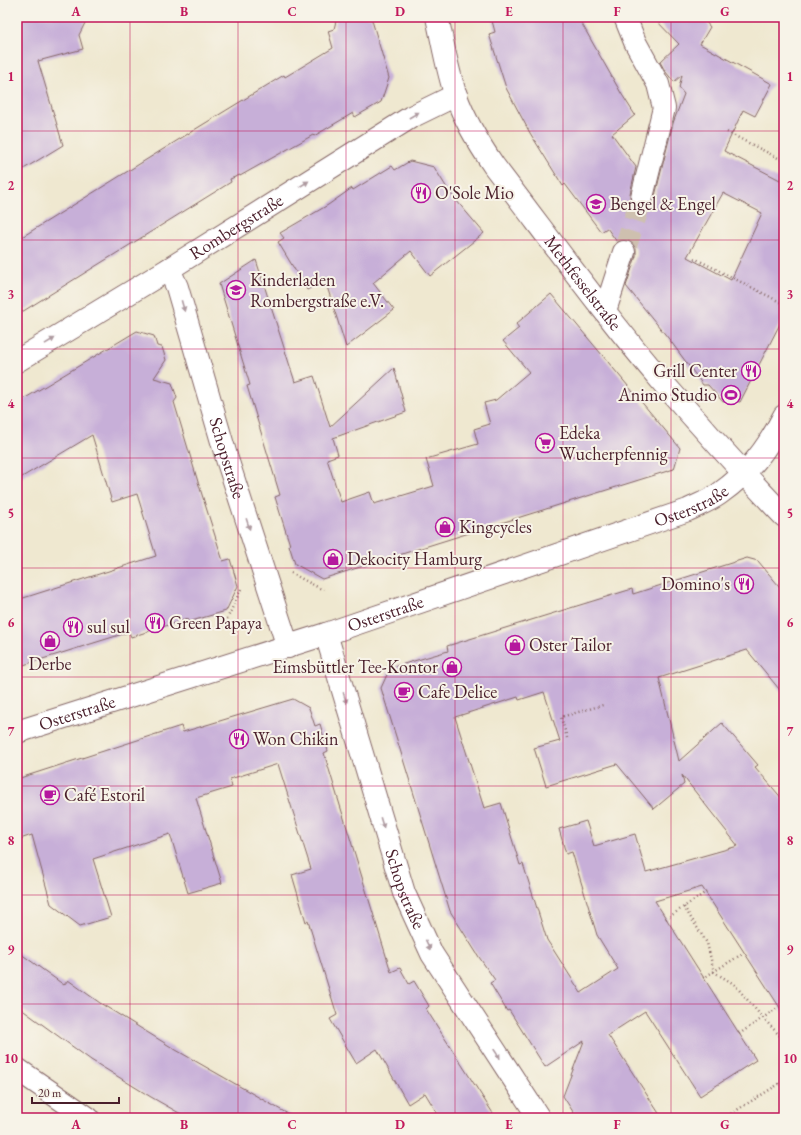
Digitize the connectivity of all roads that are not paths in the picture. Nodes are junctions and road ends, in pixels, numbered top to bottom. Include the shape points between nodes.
1 (438, 17) edge
2 (625, 17) edge
3 (456, 95) junction
4 (642, 197) tunnel mouth
5 (624, 252) tunnel mouth
6 (169, 269) junction
7 (604, 311) junction
8 (17, 361) edge
9 (784, 416) edge
10 (744, 474) junction
11 (784, 516) edge
12 (326, 634) junction
13 (288, 646) junction
14 (17, 732) edge
15 (17, 1069) edge
16 (88, 1118) edge
17 (539, 1118) edge

1 - 3 street, Methfesselstraße
2 - 4 street via 635,42 658,84 664,108
6 -> 3 street, Rombergstraße via 411,117
3 - 7 street, Methfesselstraße via 480,146
5 - 7 street
8 -> 6 street, Rombergstraße
6 -> 13 street, Schopstraße via 177,287 227,459
7 - 10 street, Methfesselstraße via 663,383
9 - 10 street, Osterstraße via 765,449
10 - 11 street, Methfesselstraße
10 - 12 street, Osterstraße via 718,495 688,510
12 - 13 street, Osterstraße
12 -> 17 street, Schopstraße via 404,893 432,954
13 - 14 street, Osterstraße
15 - 16 street

